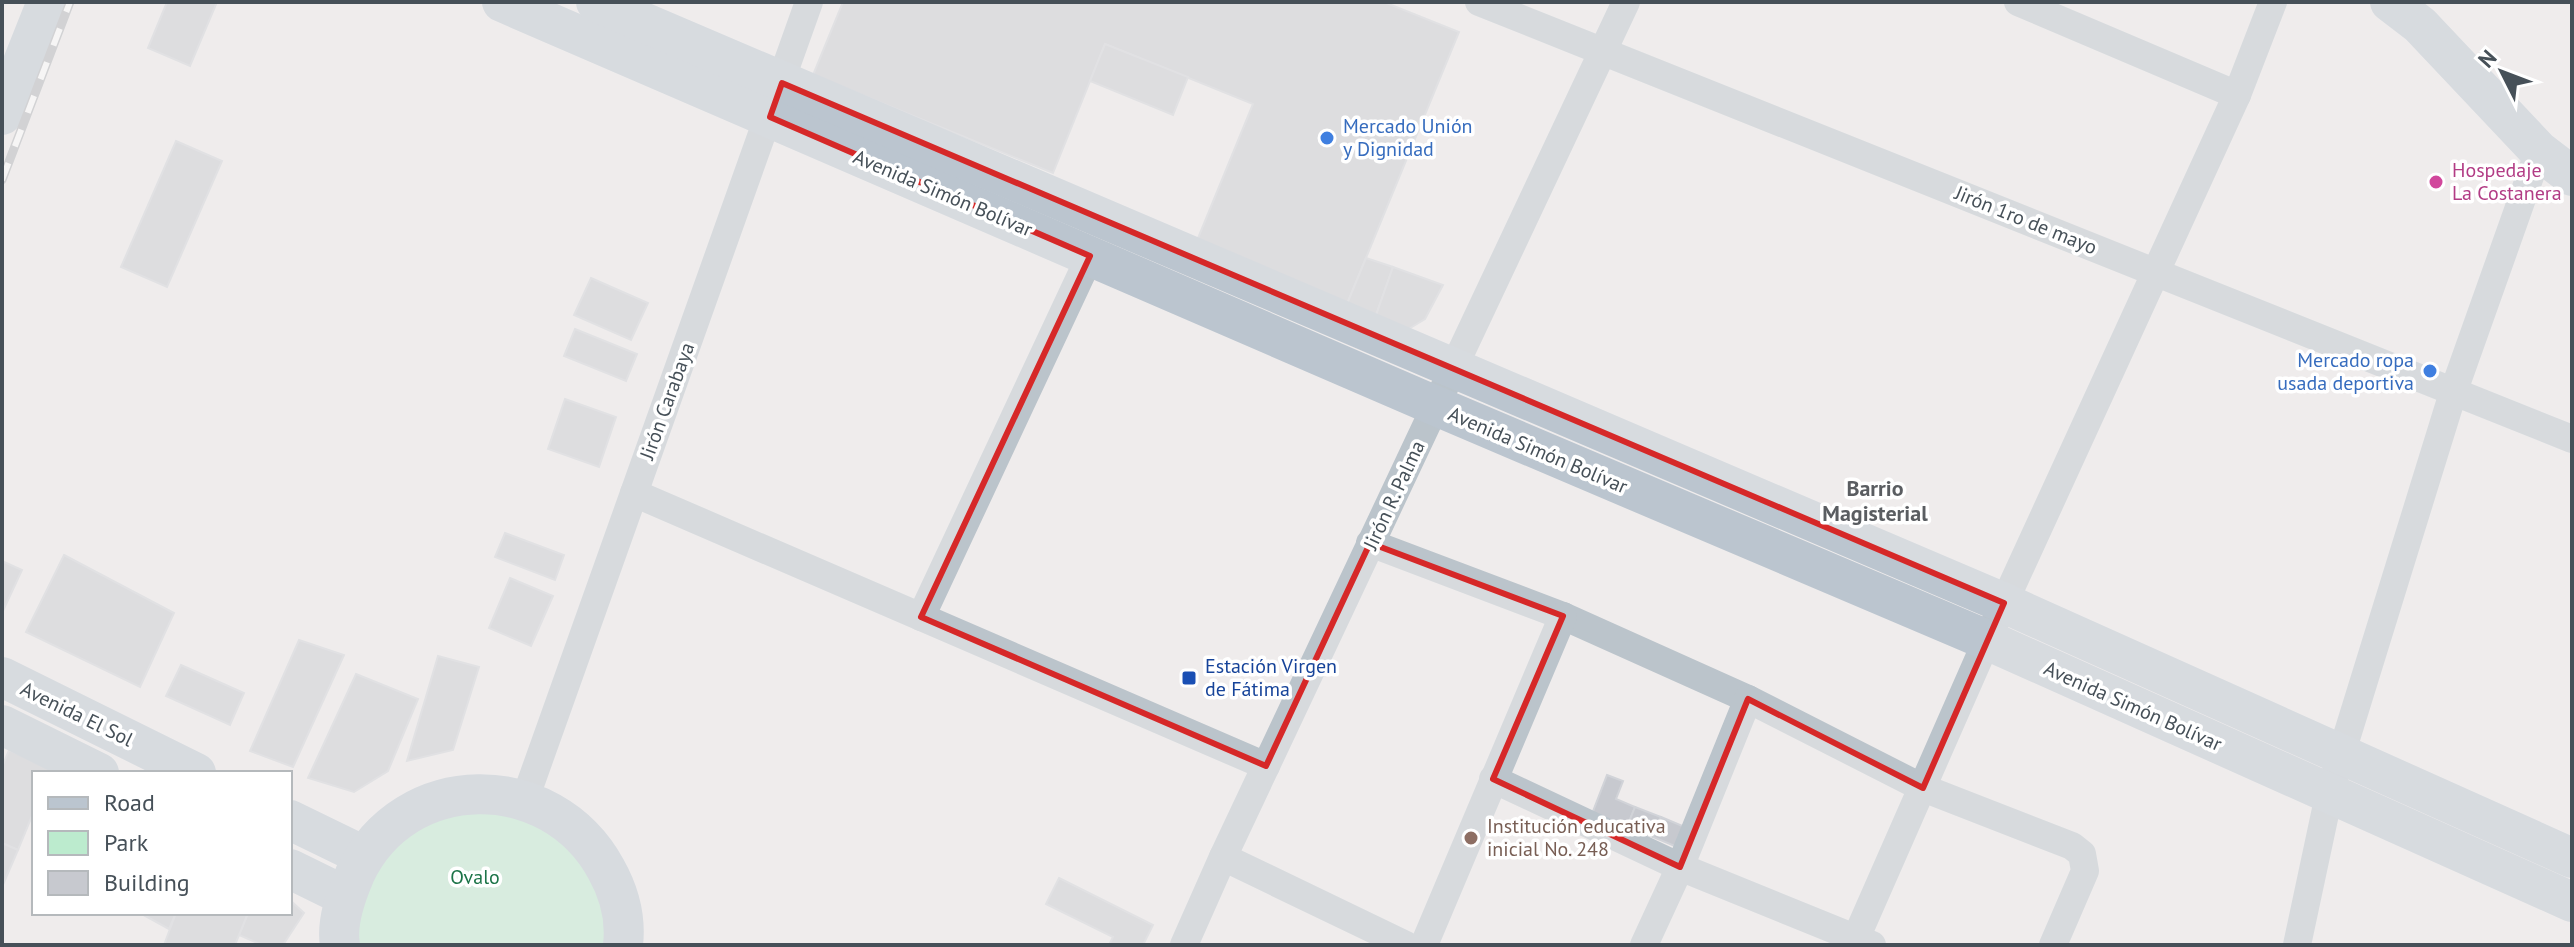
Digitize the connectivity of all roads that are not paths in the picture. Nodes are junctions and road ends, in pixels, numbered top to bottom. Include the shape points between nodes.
1 (47, 2) edge
2 (502, 2) edge
3 (596, 2) edge
4 (809, 2) edge
5 (1479, 2) edge
6 (1626, 2) edge
7 (2018, 2) edge
8 (2273, 2) edge
9 (2409, 10) edge
10 (1603, 51) junction
11 (2237, 95) junction
12 (776, 100) junction
13 (2, 115) edge
14 (2539, 151) junction
15 (2572, 176) edge
16 (1090, 256) junction
17 (2156, 272) junction
18 (1454, 368) junction
19 (2453, 393) junction
20 (1436, 406) junction
21 (2572, 439) edge
22 (634, 493) junction
23 (1370, 543) junction
24 (2004, 603) junction
25 (1563, 616) junction
26 (921, 617) junction
27 (1987, 640) junction
28 (2, 677) edge
29 (1748, 699) junction
30 (2, 725) edge
31 (2341, 755) junction
32 (1266, 766) junction
33 (95, 771) edge
34 (192, 771) edge
35 (1493, 779) junction
36 (1923, 788) junction
37 (2329, 795) junction
38 (525, 799) junction
39 (292, 821) edge
40 (364, 856) junction
41 (1223, 857) junction
42 (2572, 858) edge
43 (1680, 867) junction
44 (292, 870) edge
45 (345, 896) junction
46 (2572, 902) edge
47 (1861, 943) edge
48 (340, 945) edge
49 (623, 945) edge
50 (1184, 945) edge
51 (1406, 945) edge
52 (1424, 945) edge
53 (1644, 945) edge
54 (2053, 945) edge
55 (2297, 945) edge

1 - 13 street
2 - 12 street, Avenida Simón Bolívar
3 - 12 street, Avenida Simón Bolívar
4 - 12 street, Jirón Carabaya
5 - 10 street, Jirón 1ro de mayo
6 - 10 street, Jirón R. Palma
7 - 11 street
8 - 11 street
9 - 14 street
10 - 17 street, Jirón 1ro de mayo
10 - 18 street, Jirón R. Palma
11 - 17 street
12 - 16 street, Avenida Simón Bolívar
12 - 18 street, Avenida Simón Bolívar
12 - 22 street, Jirón Carabaya
14 - 15 street
14 - 19 street
16 - 20 street, Avenida Simón Bolívar
16 - 26 street
17 - 19 street, Jirón 1ro de mayo
17 - 24 street
18 - 20 street, Jirón R. Palma
18 - 24 street, Avenida Simón Bolívar
19 - 21 street, Jirón 1ro de mayo
19 - 31 street
20 - 23 street, Jirón R. Palma
20 - 27 street, Avenida Simón Bolívar
22 - 26 street
22 - 38 street, Jirón Carabaya
23 - 25 street
23 - 32 street, Jirón R. Palma
24 - 27 street
24 - 31 street, Avenida Simón Bolívar
25 - 29 street
25 - 35 street
26 - 32 street
27 - 36 street
27 - 37 street, Avenida Simón Bolívar
28 - 34 street, Avenida El Sol
29 - 36 street
29 - 43 street
30 - 33 street
31 - 37 street
31 - 42 street, Avenida Simón Bolívar
32 - 41 street, Jirón R. Palma
35 - 43 street
35 - 52 street
36 - 47 street
36 - 54 street via 2082,854 2085,871
37 - 46 street, Avenida Simón Bolívar
37 - 55 street
38 - 40 street via 480,793 435,801 395,823
38 - 49 street via 565,819 596,849 617,887
39 - 40 street
40 - 45 street
41 - 50 street, Jirón R. Palma
41 - 51 street
43 - 47 street
43 - 53 street
44 - 45 street
45 - 48 street

